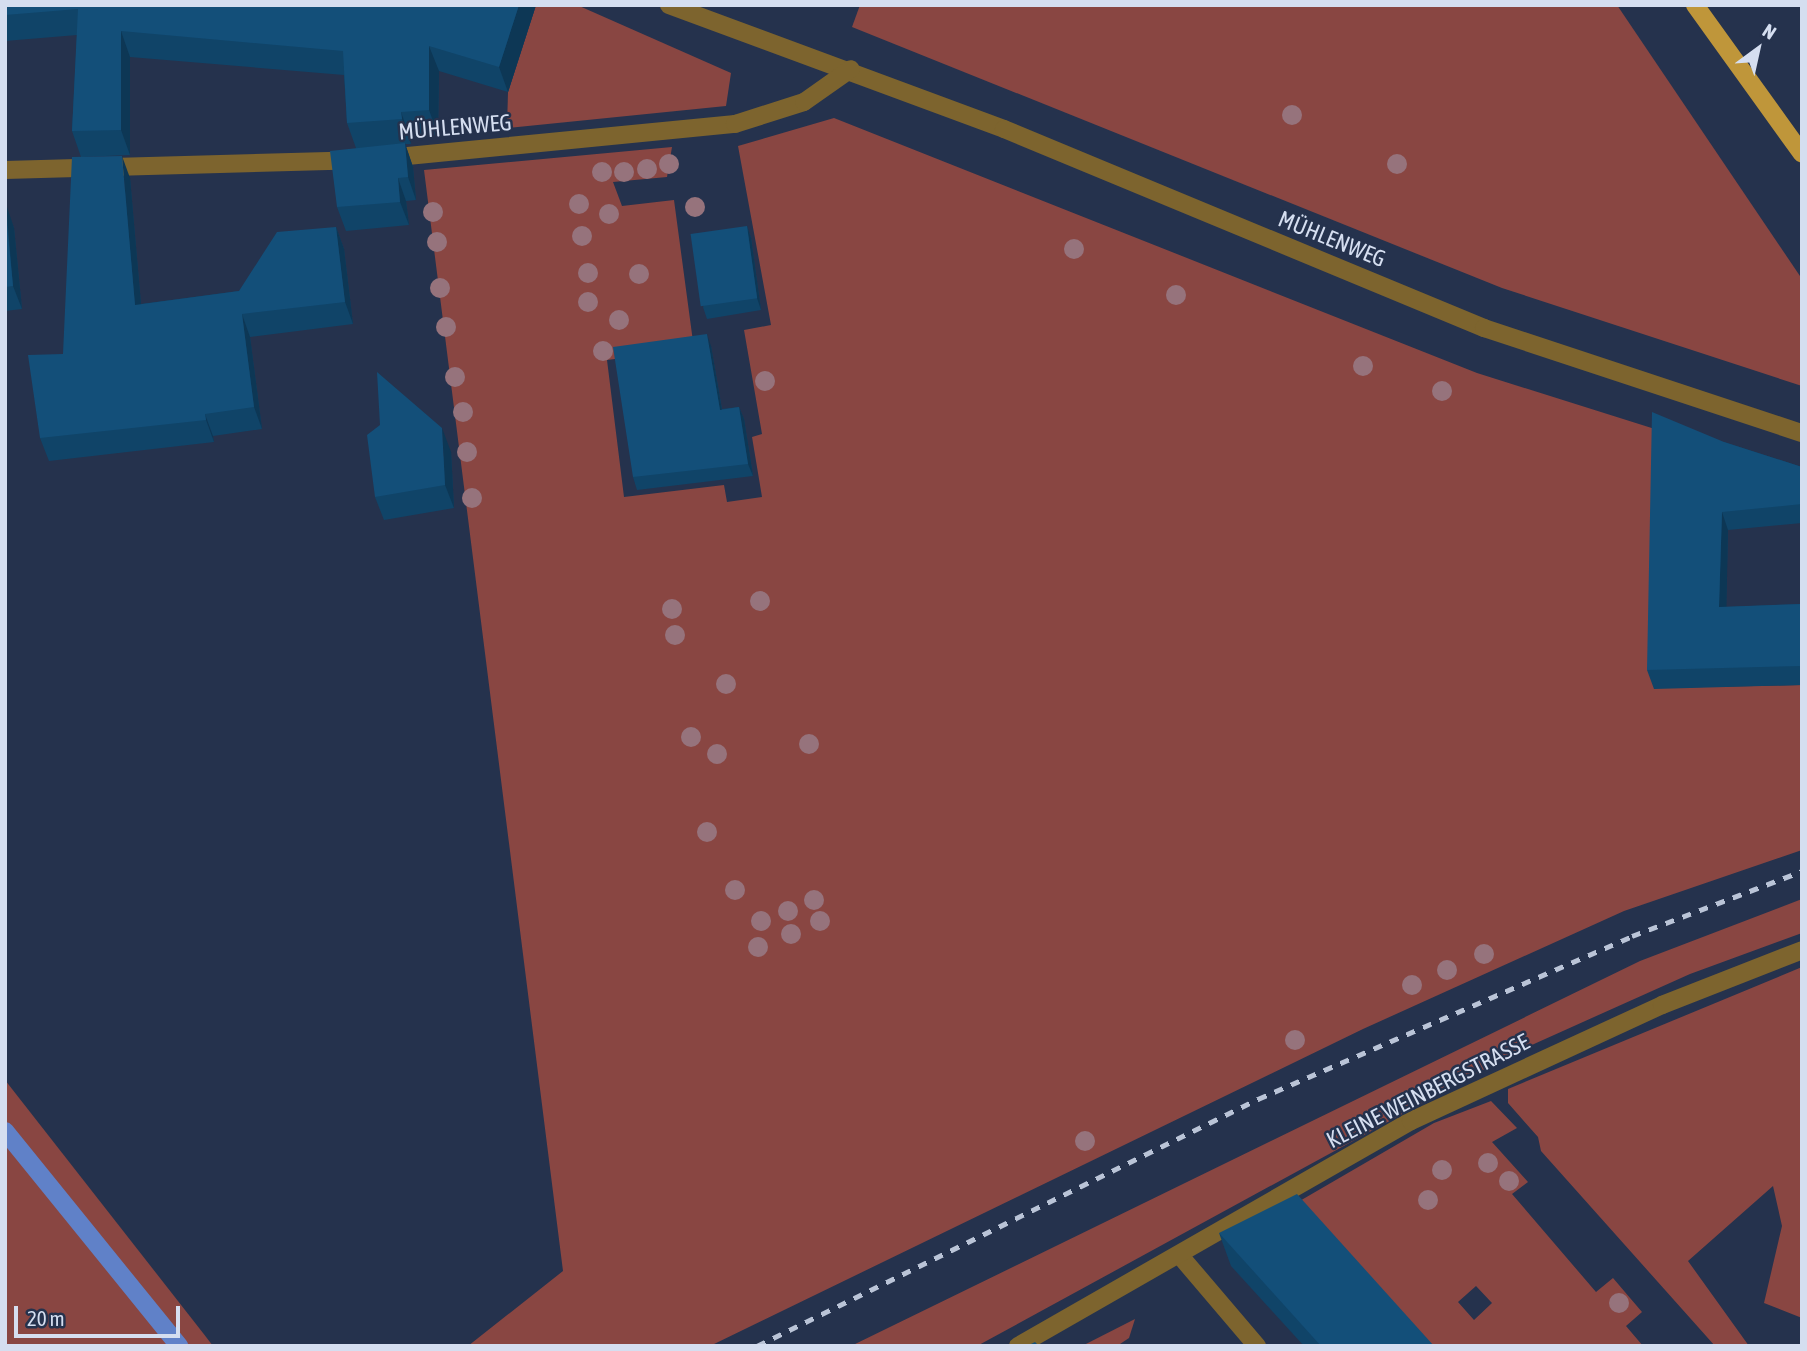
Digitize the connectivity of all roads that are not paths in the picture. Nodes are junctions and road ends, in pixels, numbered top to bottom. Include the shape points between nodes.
1 (669, 5) edge
2 (1695, 5) edge
3 (851, 69) junction
4 (1802, 154) edge
5 (5, 170) edge
6 (1802, 433) edge
7 (1802, 950) edge
8 (1182, 1258) junction
9 (1018, 1346) edge
10 (1256, 1346) edge

1 - 3 street, MÜHLENWEG
2 - 4 main road
3 - 5 street, MÜHLENWEG via 804,102 702,131 345,161
3 - 6 street, MÜHLENWEG via 1485,328
7 - 8 street, KLEINE WEINBERGSTRASSE via 1638,1016 1411,1121
8 - 9 street, KLEINE WEINBERGSTRASSE
8 - 10 street

